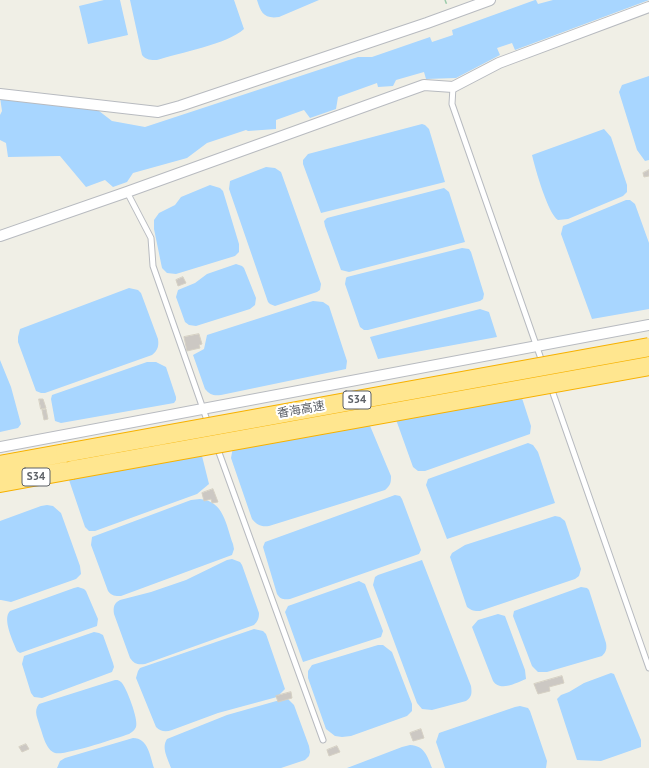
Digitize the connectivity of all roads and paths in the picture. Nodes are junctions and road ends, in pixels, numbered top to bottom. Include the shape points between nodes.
1 (490, 0) edge
2 (649, 7) edge
3 (453, 87) junction
4 (0, 94) edge
5 (127, 192) junction
6 (0, 236) edge
7 (649, 325) edge
8 (536, 345) junction
9 (649, 347) edge
10 (649, 366) edge
11 (203, 408) junction
12 (211, 430) dead end
13 (214, 437) dead end
14 (0, 447) edge
15 (0, 465) edge
16 (0, 483) edge
17 (649, 668) edge
18 (323, 740) dead end

1 - 4 street via 420,26 158,112
2 - 3 street via 499,64
3 - 5 street via 424,85
3 - 8 lane via 452,104
5 - 6 street
5 - 11 lane via 152,238 153,266
7 - 8 street
8 - 11 street
8 - 17 lane
9 - 15 highway, 香海高速 / S34, bridge
10 - 16 highway, 香海高速 / S34, bridge
11 - 12 lane
11 - 14 street
13 - 18 lane

